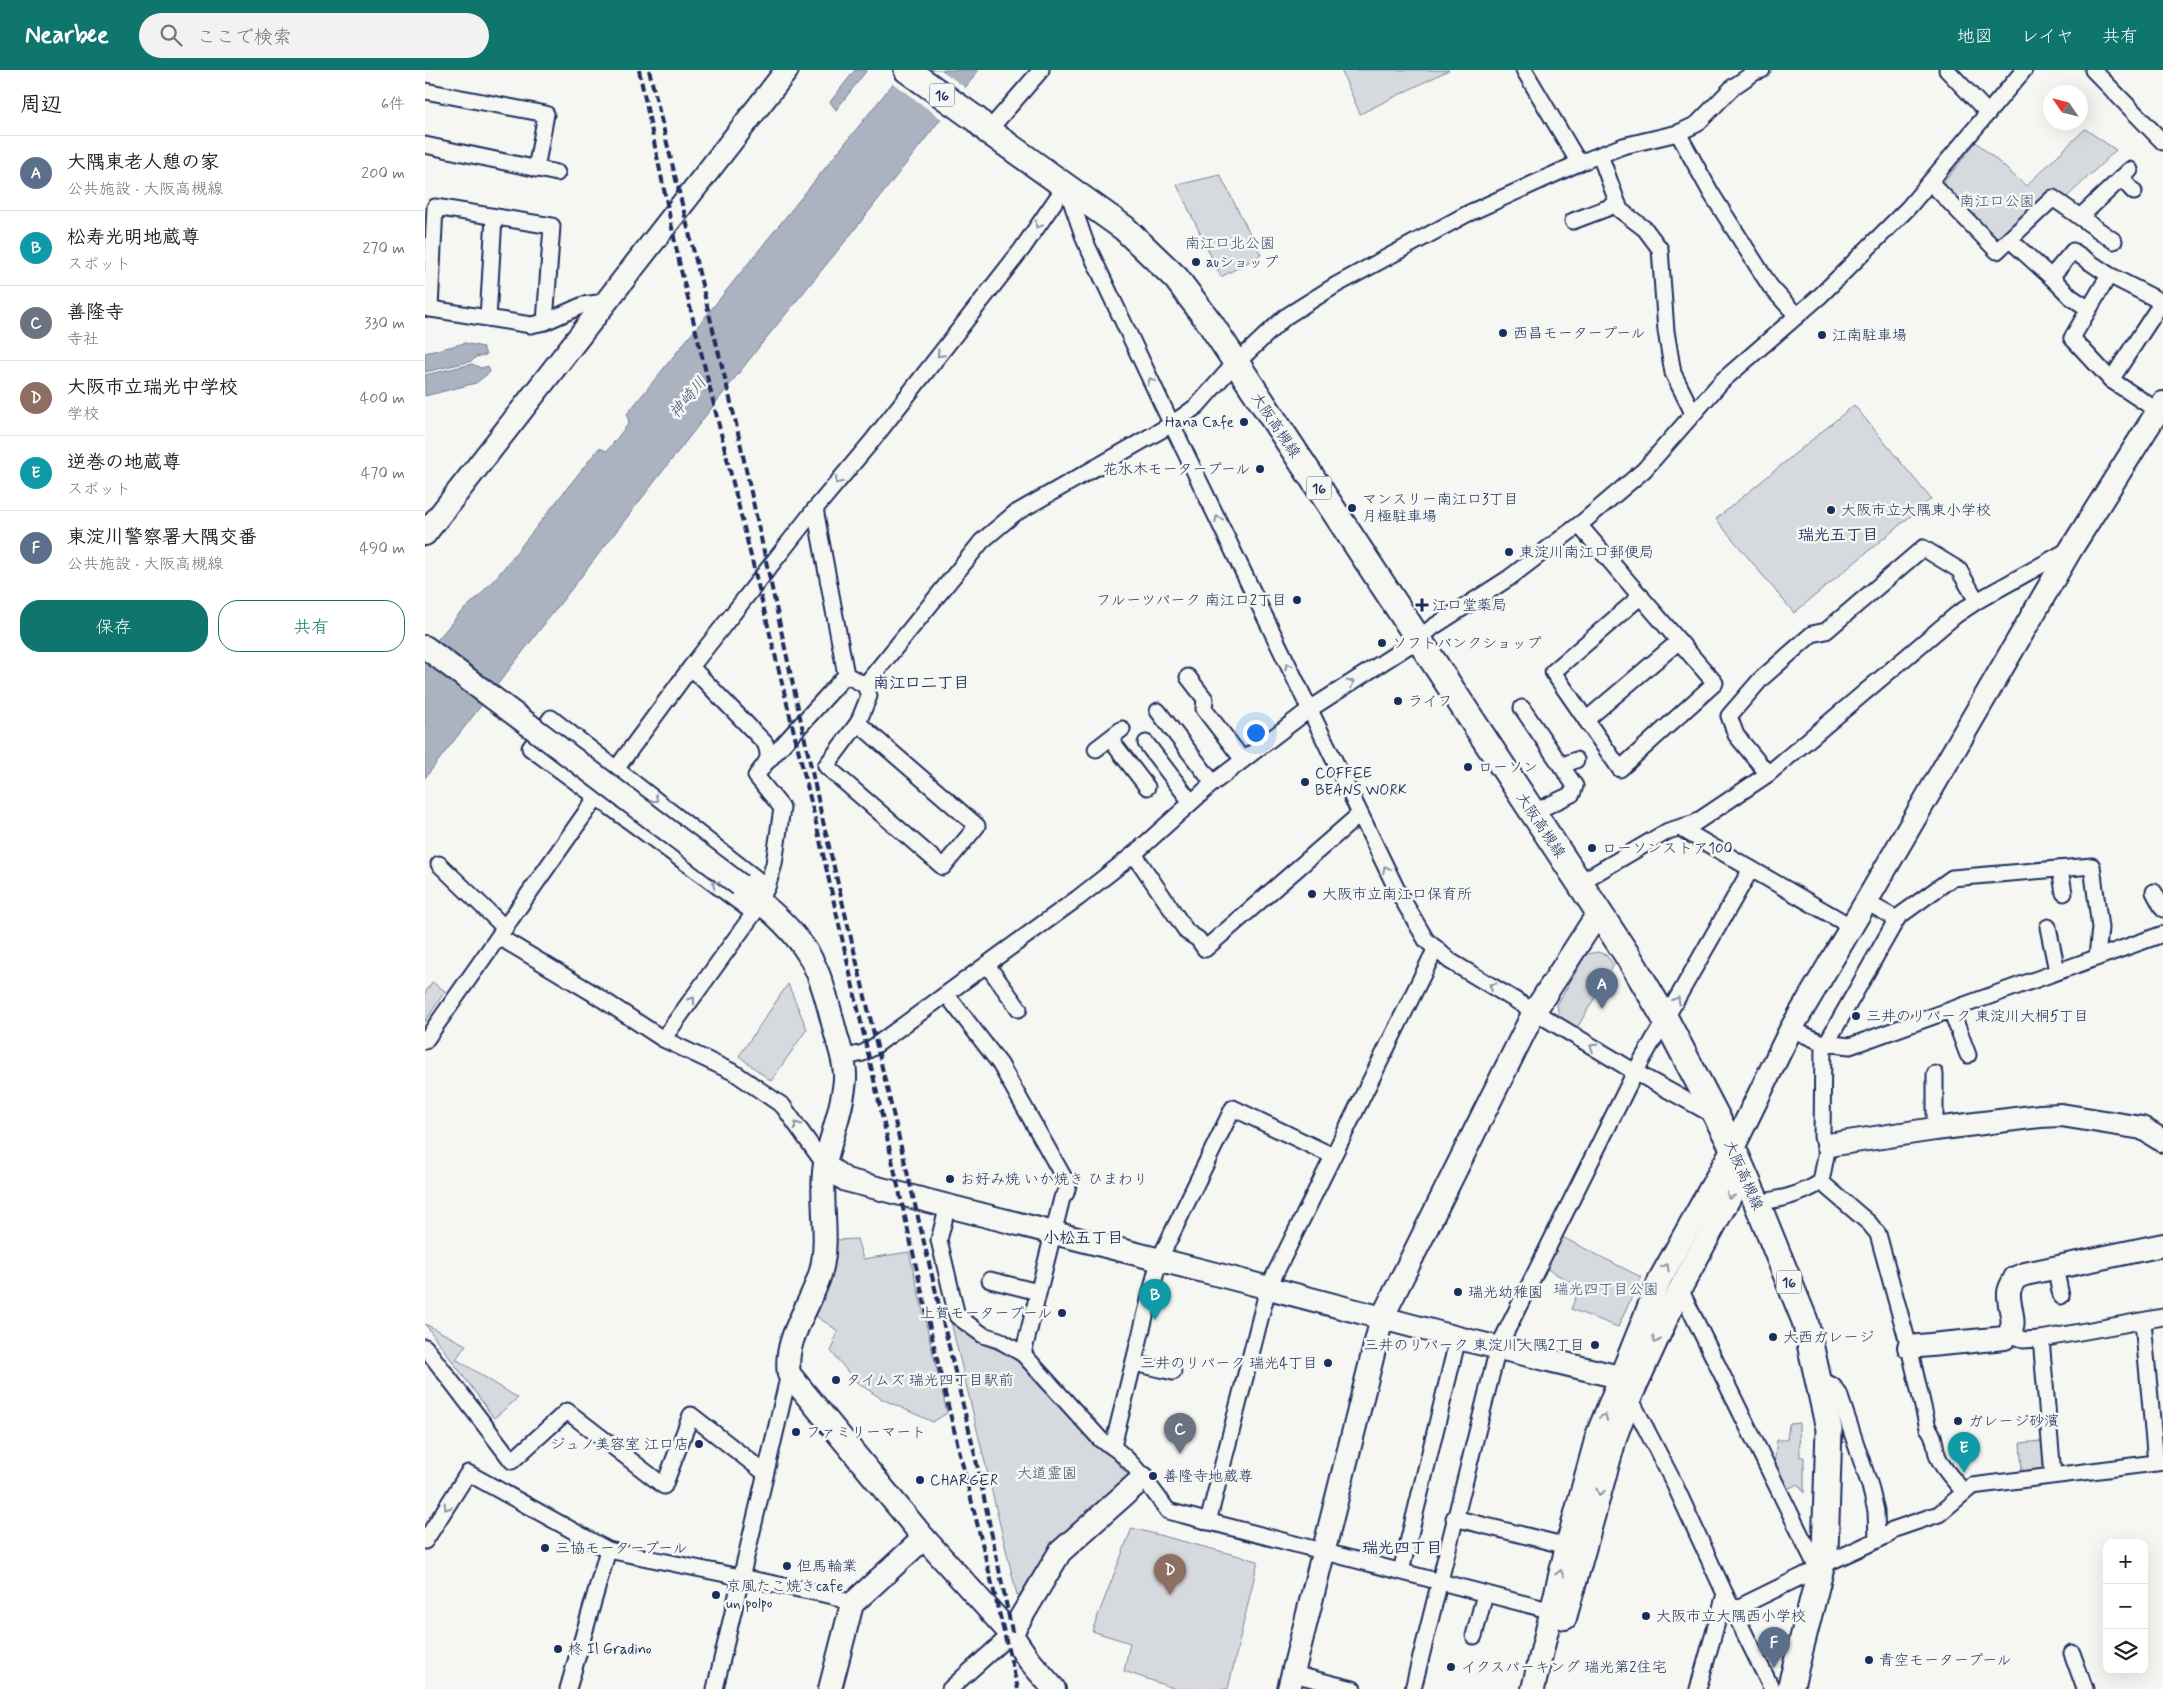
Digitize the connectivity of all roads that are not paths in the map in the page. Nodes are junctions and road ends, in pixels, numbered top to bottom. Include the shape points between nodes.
1 (787, 70) edge
2 (907, 70) edge
3 (1041, 70) edge
4 (1524, 70) edge
5 (1762, 70) edge
6 (1947, 70) edge
7 (2023, 70) edge
8 (2093, 70) edge
9 (425, 91) edge
10 (1988, 113) junction
11 (982, 126) junction
12 (1678, 133) junction
13 (2163, 142) edge
14 (425, 145) edge
15 (1600, 155) junction
16 (1579, 163) junction
17 (536, 169) junction
18 (557, 173) dead end
19 (1931, 183) junction
20 (1066, 185) junction
21 (2134, 192) dead end
22 (1618, 204) junction
23 (495, 217) junction
24 (2080, 217) junction
25 (1573, 221) dead end
26 (2010, 240) junction
27 (2114, 241) dead end
28 (2109, 275) junction
29 (2051, 277) junction
30 (605, 302) junction
31 (427, 308) edge
32 (2089, 309) junction
33 (1797, 316) junction
34 (488, 318) junction
35 (545, 322) junction
36 (1235, 363) junction
37 (2111, 380) junction
38 (2161, 407) edge
39 (1693, 413) junction
40 (1172, 424) junction
41 (815, 509) junction
42 (1579, 525) junction
43 (425, 534) edge
44 (2071, 549) junction
45 (1641, 596) junction
46 (1977, 601) junction
47 (1419, 639) junction
48 (1679, 640) junction
49 (425, 648) edge
50 (691, 667) junction
51 (846, 675) junction
52 (1189, 677) dead end
53 (865, 685) junction
54 (1523, 708) dead end
55 (1310, 709) junction
56 (1586, 720) junction
57 (1161, 721) dead end
58 (858, 723) junction
59 (1096, 749) dead end
60 (1243, 760) junction
61 (1576, 760) dead end
62 (767, 761) junction
63 (1561, 766) junction
64 (1133, 768) junction
65 (616, 769) junction
66 (1769, 774) junction
67 (1213, 784) junction
68 (1147, 788) dead end
69 (596, 798) junction
70 (1191, 802) junction
71 (1532, 813) junction
72 (1360, 814) junction
73 (1680, 828) junction
74 (1135, 854) junction
75 (439, 864) dead end
76 (2060, 868) junction
77 (1751, 869) junction
78 (1579, 882) junction
79 (2154, 892) dead end
80 (2064, 893) dead end
81 (760, 901) junction
82 (1867, 902) junction
83 (2163, 909) edge
84 (1599, 912) junction
85 (1897, 919) junction
86 (2048, 927) dead end
87 (1852, 928) junction
88 (502, 933) junction
89 (2163, 934) edge
90 (1436, 948) junction
91 (2097, 957) junction
92 (987, 965) junction
93 (2057, 971) junction
94 (947, 995) junction
95 (1019, 1010) dead end
96 (1951, 1010) junction
97 (1533, 1012) junction
98 (1666, 1020) junction
99 (1791, 1029) junction
100 (663, 1039) junction
101 (425, 1041) edge
102 (1824, 1044) junction
103 (1968, 1055) dead end
104 (842, 1058) junction
105 (1635, 1072) junction
106 (1935, 1074) dead end
107 (1717, 1117) junction
108 (1935, 1128) junction
109 (2163, 1141) edge
110 (1828, 1145) junction
111 (1733, 1148) junction
112 (1333, 1156) junction
113 (825, 1165) junction
114 (1821, 1182) junction
115 (1757, 1203) junction
116 (948, 1206) junction
117 (1054, 1233) junction
118 (2163, 1245) edge
119 (1159, 1260) junction
120 (2055, 1267) junction
121 (990, 1280) dead end
122 (1268, 1288) junction
123 (1680, 1289) junction
124 (1038, 1292) junction
125 (2061, 1296) dead end
126 (2163, 1317) edge
127 (1382, 1318) junction
128 (2143, 1322) junction
129 (2010, 1333) junction
130 (1457, 1338) junction
131 (2041, 1339) junction
132 (425, 1347) edge
133 (1909, 1347) junction
134 (1498, 1348) junction
135 (1023, 1354) junction
136 (1134, 1363) junction
137 (1173, 1372) dead end
138 (789, 1374) junction
139 (1619, 1377) junction
140 (1819, 1378) junction
141 (1630, 1398) junction
142 (1113, 1446) junction
143 (2159, 1462) edge
144 (765, 1473) junction
145 (2053, 1475) junction
146 (1143, 1478) junction
147 (1964, 1492) junction
148 (1454, 1518) junction
149 (1208, 1522) junction
150 (924, 1538) junction
151 (1877, 1540) junction
152 (425, 1541) edge
153 (1567, 1546) junction
154 (608, 1550) junction
155 (1323, 1553) junction
156 (1820, 1569) junction
157 (1401, 1571) junction
158 (741, 1577) junction
159 (1438, 1582) junction
160 (1485, 1594) junction
161 (1725, 1594) junction
162 (851, 1604) junction
163 (1733, 1610) junction
164 (1559, 1613) junction
165 (1011, 1634) junction
166 (1474, 1636) dead end
167 (2072, 1653) dead end
168 (1291, 1681) edge
169 (568, 1689) edge
170 (715, 1689) edge
171 (830, 1689) edge
172 (950, 1689) edge
173 (1054, 1689) edge
174 (1353, 1689) edge
175 (1414, 1689) edge
176 (1533, 1689) edge
177 (1548, 1689) edge
178 (1698, 1689) edge
179 (1772, 1689) edge
180 (1790, 1689) edge
181 (2085, 1689) edge

1 - 30 street
2 - 11 main road, 大阪高槻線 / 16
3 - 11 street
4 - 16 street
5 - 12 street via 1733,87 1697,124
6 - 10 street
7 - 10 street
8 - 13 street
9 - 17 street via 546,114
10 - 19 street
11 - 20 main road, 大阪高槻線 / 16
12 - 15 street
12 - 33 street via 1711,193 1770,286
14 - 17 street
15 - 16 street
15 - 22 street
16 - 36 street via 1467,214 1336,285 1285,317
17 - 18 street
19 - 26 street via 1997,251
19 - 33 street via 1873,245
20 - 36 main road, 大阪高槻線 / 16 via 1125,228 1176,278
40 -> 20 street via 1085,241
20 -> 41 street via 958,332
21 - 24 street via 2125,174
22 - 25 street
22 - 39 street via 1620,210 1645,229 1660,249 1666,331 1673,373
23 - 31 street via 435,208
23 - 34 street
23 - 35 street via 552,226
24 - 26 street via 2053,198
24 - 27 street
26 - 29 street
28 - 29 street via 2073,251
28 - 32 street
28 - 37 street via 2162,302
29 - 32 street
30 - 35 street via 583,305
30 - 43 street
31 - 34 street
32 - 37 street via 2072,338
33 - 39 street via 1722,381
34 - 35 street via 531,325
36 - 40 street via 1197,406
36 - 47 main road, 大阪高槻線 / 16
37 - 38 street
38 - 44 street
39 - 42 street via 1644,470
40 - 53 street via 1014,514 982,541
55 -> 40 street
41 - 50 street
41 - 51 street
42 - 45 street
42 - 47 street via 1509,578 1433,626
44 - 46 street
44 - 82 street
45 - 48 street
45 - 56 street via 1553,672
46 - 66 street
46 - 66 street via 1959,570 1923,548 1825,631 1812,634 1761,679 1729,716 1736,735
55 -> 47 street
47 - 71 main road, 大阪高槻線 / 16
48 - 56 street
48 - 56 street via 1715,683 1620,770
49 - 81 street, bridge
50 - 62 street via 765,742 769,753
50 - 65 street
51 - 53 street
51 - 62 street
52 - 60 street via 1205,699 1204,709
53 - 58 street via 869,696
54 - 63 street via 1541,723
55 - 60 street
55 - 72 street
57 - 67 street
58 - 58 street via 826,766 943,867 977,826
59 - 64 street via 1116,734
60 - 67 street
61 - 63 street
62 - 81 street via 756,776 782,808 774,864
63 - 71 street via 1575,786 1571,794
64 - 68 street
64 - 70 street via 1149,748
65 - 69 street via 551,718 530,748
65 -> 81 street
66 - 73 street via 1695,823
67 - 70 street
81 -> 69 street
69 - 88 street
70 - 74 street
71 - 78 main road, 大阪高槻線 / 16
72 - 74 street via 1205,949 1187,932
90 -> 72 street via 1426,940 1406,907
73 - 77 street
73 - 78 street via 1668,831
74 - 92 street
75 - 88 street
76 - 80 street
76 - 85 street via 1952,878
76 - 91 street via 2092,866 2100,928
77 - 87 street
98 -> 77 street
78 - 84 main road, 大阪高槻線 / 16
79 - 83 street
100 -> 81 street
81 - 104 street via 806,950 817,973
82 - 85 street
82 - 87 street
84 - 97 street
84 - 98 main road, 大阪高槻線 / 16
85 - 102 street
86 - 93 street
87 - 99 street
88 - 100 street
88 - 101 street
89 - 91 street
97 -> 90 street via 1450,961
90 - 112 street
91 - 93 street
92 - 94 street
92 - 95 street
93 - 96 street
94 - 104 street via 863,1054
94 - 117 street via 1000,1064 1069,1185 1062,1198
96 - 102 street via 1850,1046
96 - 103 street
105 -> 97 street
97 - 127 street
98 - 105 street
98 - 107 main road, 大阪高槻線 / 16
99 - 102 street
99 - 111 street
113 -> 100 street via 783,1106 735,1074
102 - 110 street via 1822,1137
104 - 113 street via 845,1079
105 - 107 street
105 - 134 street
106 - 108 street
107 - 111 main road, 大阪高槻線 / 16
108 - 109 street via 2061,1116 2142,1128
108 - 110 street
110 - 114 street
111 - 115 main road, 大阪高槻線 / 16
111 -> 123 street via 1733,1191
139 -> 111 street via 1659,1280
112 - 119 street via 1233,1108
112 - 122 street
113 - 116 street via 846,1180
113 - 138 street via 823,1263 793,1340 787,1362
114 - 115 street via 1792,1197
114 - 133 street via 1878,1234
115 - 140 main road, 大阪高槻線 / 16 via 1805,1321
116 - 117 street
116 - 135 street via 939,1240 957,1316 983,1335
117 - 119 street
117 - 124 street
118 - 120 street
119 - 122 street
119 - 136 street
120 - 125 street
120 - 129 street via 2015,1278 2009,1292 2014,1325
121 - 124 street
122 - 127 street
122 - 149 street
123 -> 141 street
123 - 156 street
124 - 135 street
126 - 128 street
127 - 130 street
127 - 155 street
128 - 131 street
128 - 143 street
129 - 131 street via 2023,1340
129 - 133 street via 2005,1338
130 - 134 street
130 - 157 street
131 - 145 street
132 - 144 street via 512,1461 567,1411 664,1486 691,1415
133 - 147 street via 1937,1457
134 - 139 street
134 - 148 street
135 - 142 street via 1101,1440
136 - 137 street
136 - 142 street
138 - 144 street
138 - 150 street
139 - 141 street
153 -> 139 street via 1598,1433
140 - 151 street via 1839,1394 1870,1486 1876,1511
140 - 156 main road, 大阪高槻線 / 16 via 1829,1429
141 - 161 street
141 -> 164 street
142 - 146 street
143 - 145 street
144 - 158 street
145 - 147 street via 1972,1486
146 - 149 street via 1168,1511
146 - 165 street via 1060,1552
147 - 151 street via 1939,1514 1892,1530
148 - 153 street
148 - 159 street
149 - 155 street
150 - 162 street
150 - 165 street
151 - 156 street
154 -> 152 street via 468,1473
164 -> 153 street
154 - 158 street
154 - 169 street
155 - 157 street
155 - 168 street
156 - 163 street
156 - 180 main road, 大阪高槻線 / 16
157 - 159 street
158 - 162 street via 833,1596
158 - 170 street
159 - 160 street
159 - 175 street
160 - 164 street
160 - 166 street
161 - 163 street
161 - 178 street
162 - 171 street
163 - 179 street
164 - 176 street
164 - 177 street
165 - 172 street
165 - 173 street
167 - 181 street
168 - 174 street

